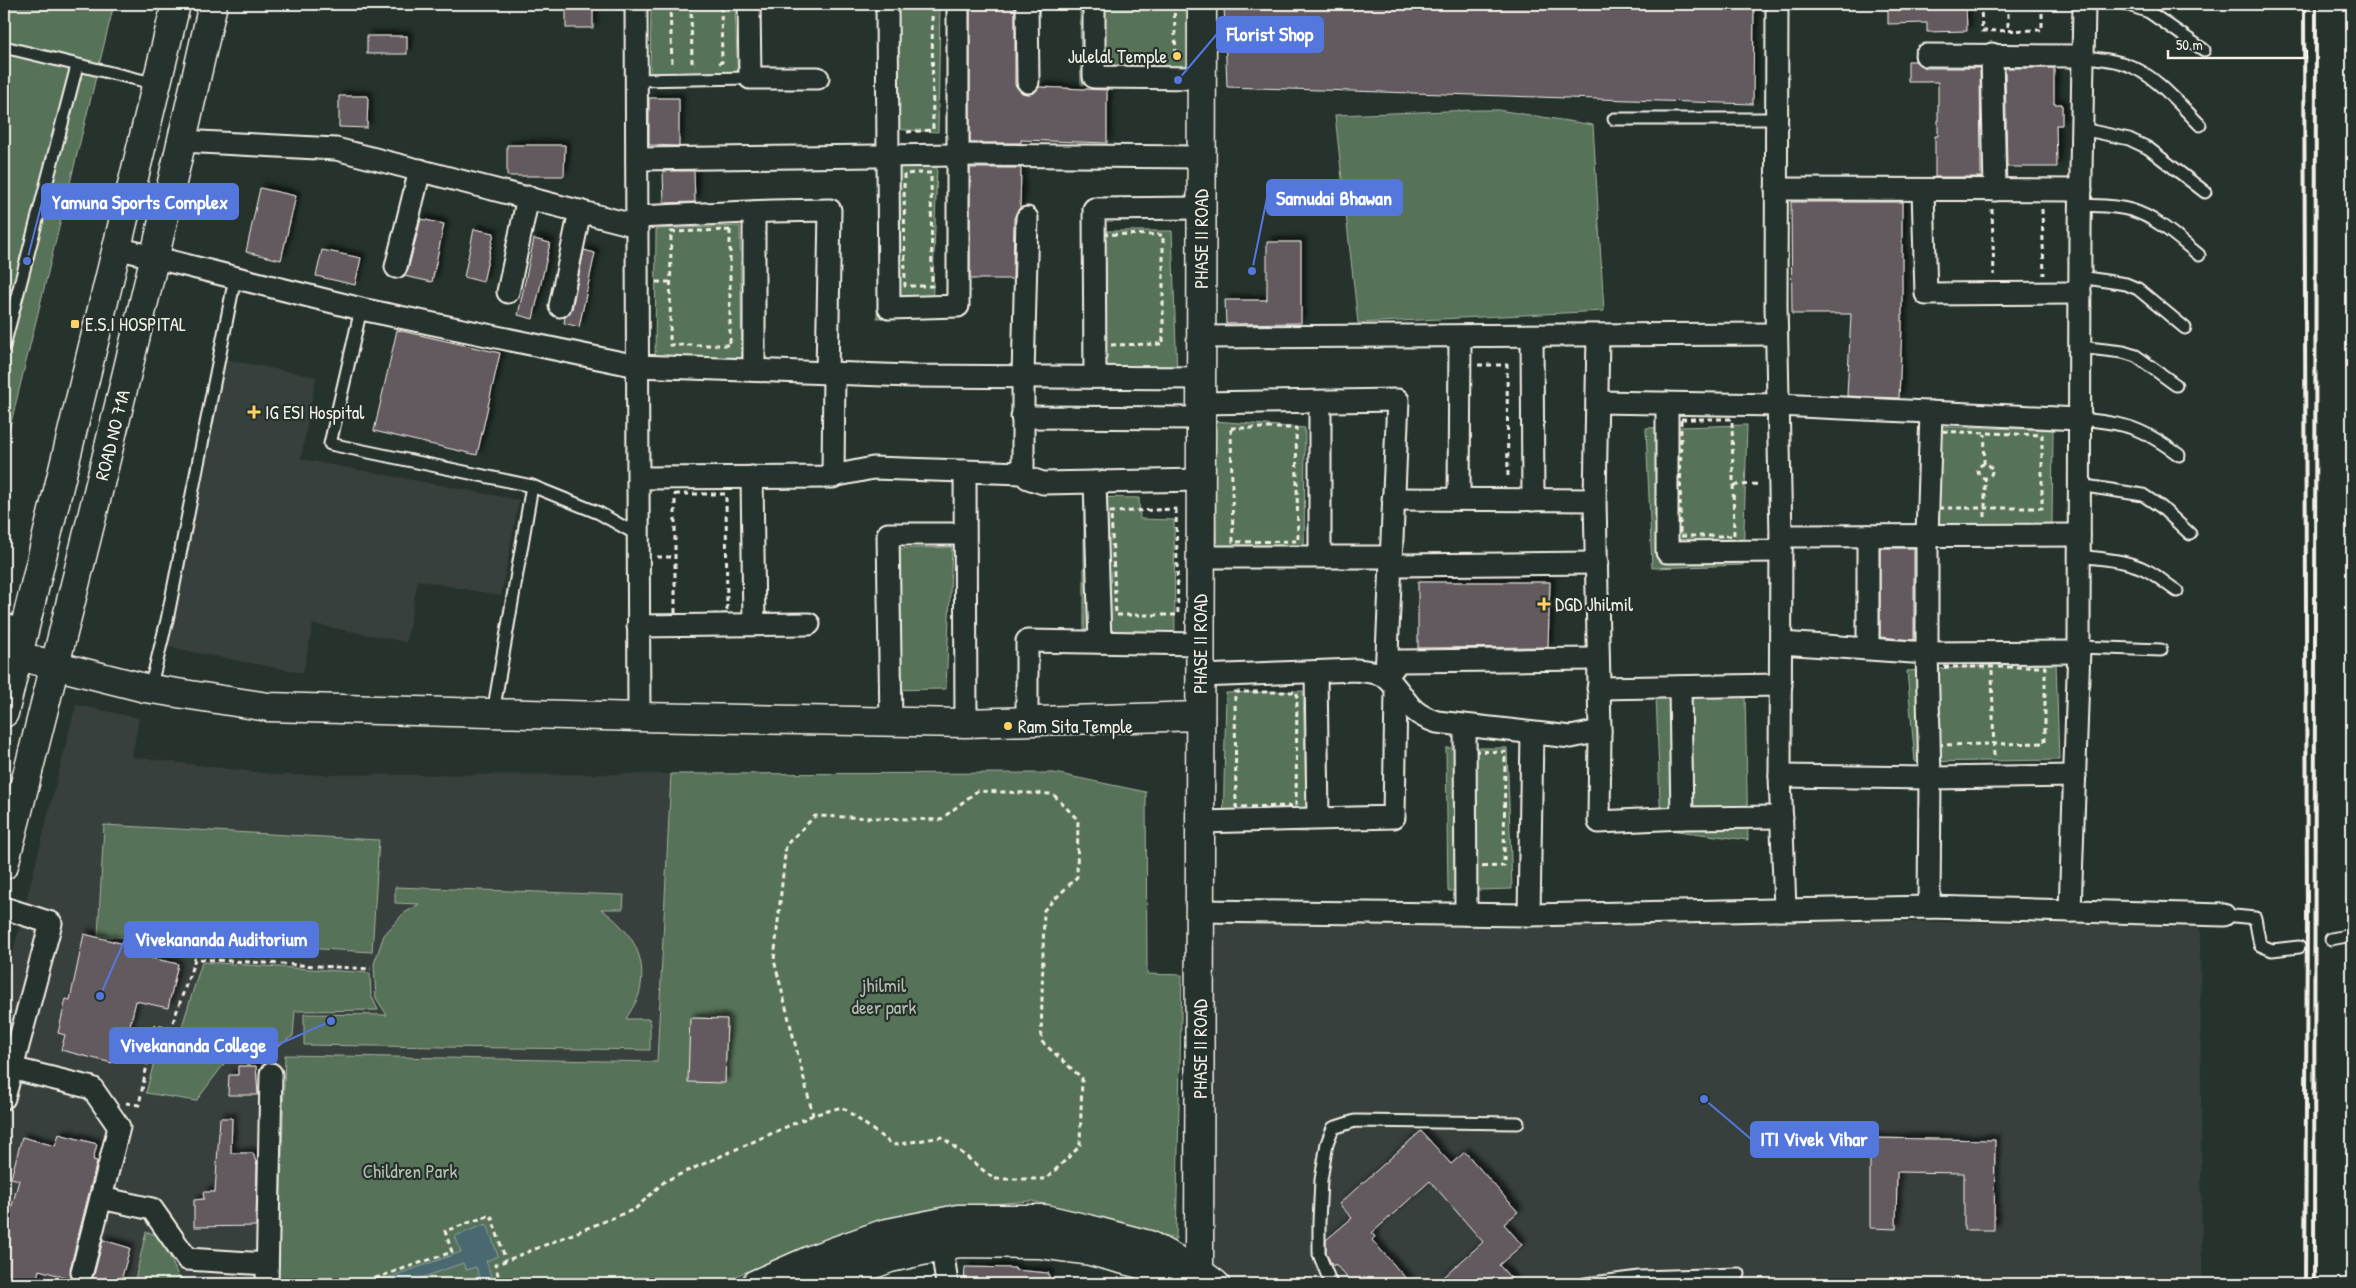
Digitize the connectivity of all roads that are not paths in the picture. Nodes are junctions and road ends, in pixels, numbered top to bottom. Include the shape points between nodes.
1 (176, 4) edge
2 (213, 4) edge
3 (636, 4) edge
4 (749, 4) edge
5 (887, 4) edge
6 (958, 4) edge
7 (1026, 4) edge
8 (1202, 4) edge
9 (1777, 4) edge
10 (2084, 4) edge
11 (2126, 4) edge
12 (1100, 5) edge
13 (4, 47) edge
14 (2204, 50) dead end
15 (1992, 54) junction
16 (1926, 55) dead end
17 (2083, 56) junction
18 (77, 66) junction
19 (750, 78) junction
20 (818, 78) dead end
21 (1202, 78) junction
22 (636, 80) junction
23 (1028, 82) dead end
24 (157, 84) junction
25 (1614, 119) dead end
26 (1777, 119) junction
27 (2200, 125) dead end
28 (2082, 129) junction
29 (182, 141) junction
30 (958, 155) junction
31 (888, 156) junction
32 (1202, 156) junction
33 (637, 159) junction
34 (420, 170) junction
35 (1776, 189) junction
36 (1923, 190) junction
37 (2205, 192) dead end
38 (528, 197) junction
39 (2080, 198) junction
40 (1998, 200) junction
41 (1202, 208) junction
42 (580, 211) junction
43 (754, 212) junction
44 (1027, 218) dead end
45 (637, 222) junction
46 (117, 248) junction
47 (2199, 255) dead end
48 (154, 256) junction
49 (396, 267) dead end
50 (235, 278) junction
51 (2080, 285) junction
52 (508, 292) dead end
53 (560, 306) dead end
54 (361, 309) junction
55 (2185, 328) dead end
56 (1776, 334) junction
57 (1460, 336) junction
58 (1532, 336) junction
59 (1598, 336) junction
60 (1201, 337) junction
61 (4, 346) edge
62 (2079, 347) junction
63 (638, 366) junction
64 (754, 370) junction
65 (831, 373) junction
66 (1023, 376) junction
67 (1096, 377) junction
68 (2176, 385) dead end
69 (1201, 400) junction
70 (1320, 402) junction
71 (1597, 402) junction
72 (1667, 403) junction
73 (1778, 405) junction
74 (1931, 412) junction
75 (1022, 417) junction
76 (2079, 419) junction
77 (2179, 455) dead end
78 (965, 471) junction
79 (1023, 473) junction
80 (833, 476) junction
81 (752, 477) junction
82 (639, 478) junction
83 (1201, 480) junction
84 (1095, 482) junction
85 (2079, 485) junction
86 (532, 486) junction
87 (1393, 499) junction
88 (1460, 500) junction
89 (1533, 500) junction
90 (1594, 500) junction
91 (636, 534) junction
92 (964, 534) junction
93 (2190, 534) dead end
94 (2079, 535) junction
95 (1868, 536) junction
96 (1927, 536) junction
97 (1781, 544) junction
98 (1201, 556) junction
99 (1320, 556) junction
100 (2079, 556) junction
101 (1390, 557) junction
102 (1597, 564) junction
103 (2177, 592) dead end
104 (14, 623) edge
105 (754, 624) junction
106 (809, 624) dead end
107 (638, 626) junction
108 (1100, 642) junction
109 (1781, 643) junction
110 (1201, 644) junction
111 (1868, 648) junction
112 (2079, 649) junction
113 (2160, 650) dead end
114 (1927, 652) junction
115 (18, 656) junction
116 (1598, 659) junction
117 (55, 667) junction
118 (1316, 672) junction
119 (1200, 676) junction
120 (1391, 684) junction
121 (1780, 685) junction
122 (1680, 687) junction
123 (1598, 688) junction
124 (150, 689) junction
125 (4, 713) edge
126 (493, 713) junction
127 (1200, 716) junction
128 (639, 717) junction
129 (891, 722) junction
130 (1027, 722) junction
131 (966, 723) junction
132 (1465, 726) junction
133 (1600, 731) junction
134 (1532, 734) junction
135 (1780, 776) junction
136 (2075, 776) junction
137 (1930, 778) junction
138 (1782, 817) junction
139 (1318, 818) junction
140 (1682, 818) junction
141 (1200, 822) junction
142 (4, 865) edge
143 (1929, 907) junction
144 (4, 908) edge
145 (1785, 909) junction
146 (2070, 911) junction
147 (1200, 912) junction
148 (1466, 914) junction
149 (1528, 915) junction
150 (2224, 915) joint
151 (2352, 935) edge
152 (2331, 939) dead end
153 (2299, 947) dead end
154 (11, 1068) junction
155 (271, 1074) dead end
156 (4, 1098) edge
157 (1518, 1123) dead end
158 (101, 1198) junction
159 (942, 1247) junction
160 (82, 1272) dead end
161 (267, 1274) edge
162 (1739, 1274) dead end
163 (855, 1278) edge
164 (1198, 1281) edge
165 (756, 1284) edge
166 (819, 1284) edge
167 (947, 1284) edge
168 (1331, 1284) edge
169 (1585, 1284) edge

1 - 24 street, ROAD NO 71A
2 - 29 street, ROAD NO 71A
3 - 22 street
4 - 19 street
5 - 31 street
6 - 30 street
7 - 23 street
8 - 21 street, PHASE II ROAD
9 - 26 street
10 - 17 street
11 - 14 lane via 2149,12
12 - 21 street via 1094,77
13 - 18 lane
15 - 16 street
15 - 17 street
15 - 40 street
17 - 27 lane via 2125,64 2141,72 2159,84
17 - 28 street
18 - 24 lane
18 - 61 lane
19 - 20 street
19 - 22 lane
21 - 32 street, PHASE II ROAD
22 - 33 street
24 - 46 street, ROAD NO 71A
25 - 26 lane
26 - 35 street
28 - 37 lane via 2128,139 2148,148
28 - 39 street
29 - 34 street via 336,149
29 - 48 street, ROAD NO 71A
30 - 31 street
30 - 31 street via 958,306 889,308
30 - 32 street
31 - 33 street
32 - 41 street, PHASE II ROAD
33 - 45 street
34 - 38 street
34 - 49 street
35 - 36 street
35 - 56 street
36 - 40 street
36 - 51 street via 1926,294
38 - 42 street
38 - 52 street
39 - 40 street
39 - 47 lane via 2133,210 2169,231
39 - 51 street
41 - 60 street, PHASE II ROAD
41 - 67 street via 1094,209
42 - 45 street
42 - 53 street
43 - 45 street
43 - 64 street
43 - 65 street via 830,210
44 - 66 street
45 - 63 street
46 - 48 street
46 - 104 street, ROAD NO 71A
48 - 50 street
48 - 117 street, ROAD NO 71A
50 - 54 street
50 - 124 lane via 167,620
51 - 55 lane via 2126,284 2138,289
51 - 62 street
54 - 63 street
54 - 86 lane via 330,444
56 - 59 street
56 - 73 street
57 - 58 street
57 - 60 street
57 - 88 street
58 - 59 street
58 - 89 street
59 - 71 street
60 - 69 street, PHASE II ROAD
62 - 68 lane via 2136,356
62 - 76 street
63 - 64 street
63 - 82 street
64 - 65 street
65 - 66 street
65 - 80 street
66 - 67 street
66 - 75 street
67 - 69 street
69 - 70 street
69 - 75 street
69 - 83 street, PHASE II ROAD
70 - 87 street via 1398,400
70 - 99 street
71 - 72 street
71 - 90 street
72 - 73 street
72 - 97 street via 1667,552
73 - 74 street
73 - 97 street
74 - 76 street
74 - 96 street
75 - 79 street
76 - 77 lane via 2135,427
76 - 85 street
78 - 79 street
78 - 80 street via 873,468
78 - 92 street
79 - 84 street via 1043,483
80 - 81 street
81 - 82 street
81 - 105 street
82 - 91 street
83 - 84 street
83 - 98 street, PHASE II ROAD
84 - 108 street
85 - 93 lane via 2143,495
85 - 94 street
86 - 91 lane via 599,513
86 - 126 lane
87 - 88 street
87 - 101 street
88 - 89 street
89 - 90 street
90 - 102 street
91 - 107 street
92 - 129 street via 888,534
92 - 131 street
94 - 96 street
94 - 100 street
95 - 96 street
95 - 97 street
95 - 111 street
96 - 114 street
97 - 109 street
98 - 99 street
98 - 110 street, PHASE II ROAD
99 - 101 street
100 - 103 lane via 2136,566
100 - 112 street
101 - 102 street via 1394,564
101 - 120 street
102 - 116 street
104 - 115 street, ROAD NO 71A
105 - 106 street
105 - 107 street
107 - 128 street
108 - 110 street
108 - 130 street via 1027,641
109 - 111 street
109 - 121 street
110 - 119 street, PHASE II ROAD
111 - 114 street
112 - 113 lane
112 - 114 street
112 - 136 street
114 - 137 street
115 - 117 street
115 - 125 street, ROAD NO 71A
116 - 120 street via 1399,661
116 - 123 street
117 - 124 street
117 - 142 street, ROAD NO 71A
118 - 119 street
118 - 120 street via 1373,672
118 - 139 street
119 - 127 street, PHASE II ROAD
120 - 132 street via 1408,706 1422,717
120 - 139 street via 1394,818
121 - 122 street
121 - 135 street
122 - 123 street
122 - 140 street
123 - 133 street
124 - 126 street via 268,707
126 - 128 street
127 - 130 street
127 - 141 street, PHASE II ROAD
128 - 129 street
129 - 131 street
130 - 131 street
132 - 134 street
132 - 148 street
133 - 134 street via 1571,737
133 - 140 street via 1599,822
134 - 149 street
135 - 137 street
135 - 138 street
136 - 137 street
136 - 146 street
137 - 143 street
138 - 140 street
138 - 145 street
139 - 141 street
141 - 147 street, PHASE II ROAD
143 - 145 street
143 - 146 street
144 - 154 street via 51,923
145 - 149 street
146 - 150 street
147 - 148 street
147 - 164 street, PHASE II ROAD
148 - 149 street
150 - 153 lane via 2255,918 2260,946 2272,950
151 - 152 lane
154 - 156 street
154 - 158 street via 92,1088 119,1127
155 - 161 street
157 - 168 lane via 1355,1121 1333,1128 1320,1180 1318,1222 1319,1254
158 - 160 street
158 - 161 street via 152,1209 187,1259
159 - 163 street via 890,1258
159 - 164 street via 958,1243 1039,1244 1090,1251
159 - 167 street
162 - 169 lane via 1638,1277
163 - 166 street
164 - 165 street via 1149,1245 1045,1219 958,1219 883,1234

